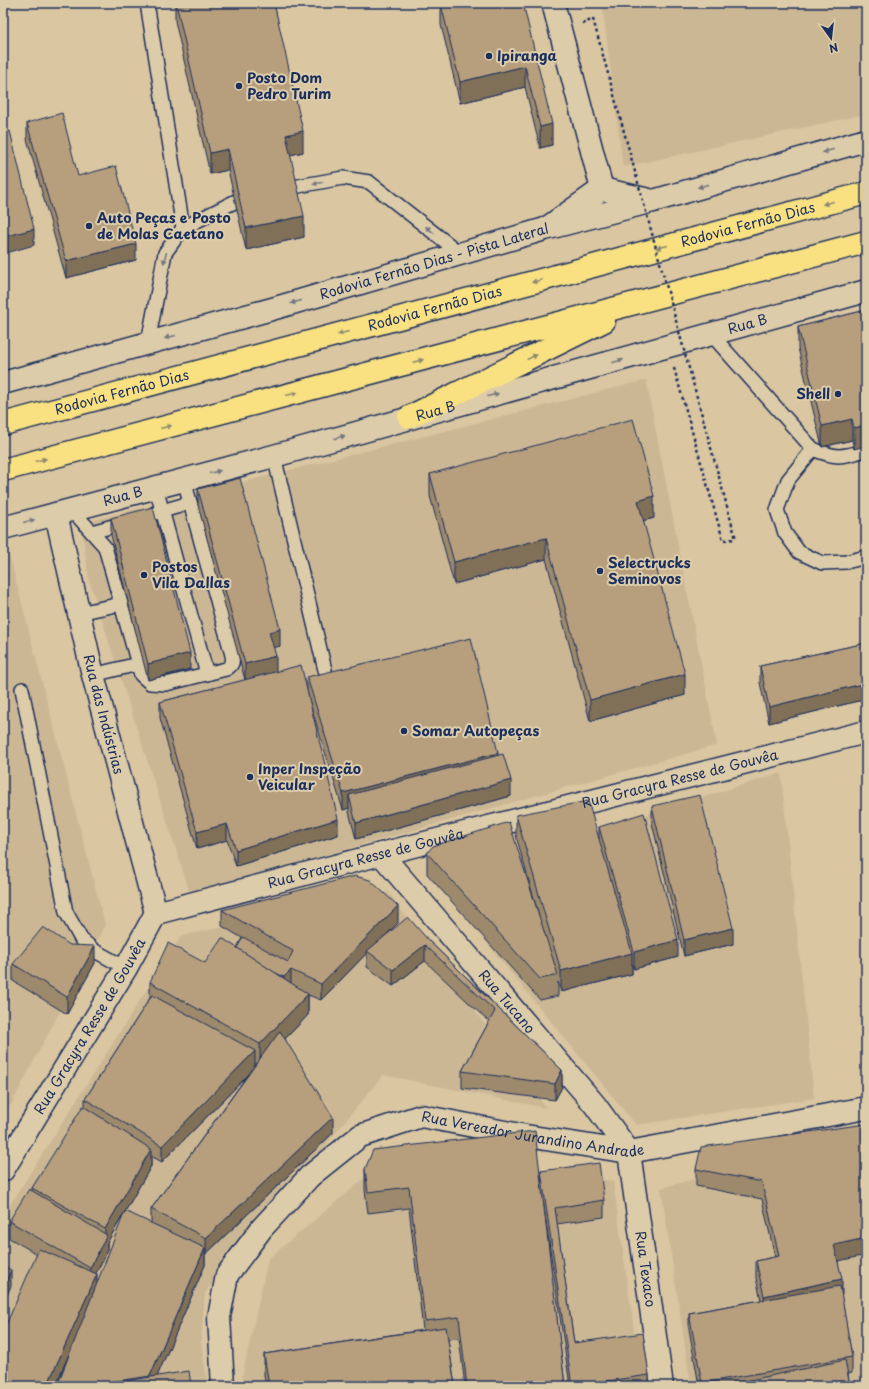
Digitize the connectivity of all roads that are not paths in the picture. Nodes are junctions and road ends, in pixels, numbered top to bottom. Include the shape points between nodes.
1 (147, 3) edge
2 (553, 3) edge
3 (866, 140) edge
4 (293, 187) edge
5 (602, 188) junction
6 (866, 193) edge
7 (236, 201) edge
8 (653, 201) junction
9 (183, 228) junction
10 (545, 229) junction
11 (866, 242) edge
12 (461, 254) junction
13 (866, 291) edge
14 (645, 301) junction
15 (711, 334) junction
16 (148, 343) junction
17 (3, 383) edge
18 (410, 417) junction
19 (3, 424) edge
20 (813, 449) junction
21 (866, 450) edge
22 (274, 456) junction
23 (3, 470) edge
24 (184, 480) junction
25 (156, 488) junction
26 (190, 503) junction
27 (163, 511) junction
28 (64, 512) junction
29 (3, 528) edge
30 (92, 532) junction
31 (866, 557) edge
32 (121, 604) junction
33 (79, 613) junction
34 (138, 664) junction
35 (325, 670) dead end
36 (207, 674) junction
37 (93, 675) junction
38 (22, 689) dead end
39 (866, 732) edge
40 (381, 854) junction
41 (156, 913) junction
42 (126, 968) junction
43 (865, 1110) edge
44 (629, 1152) junction
45 (3, 1170) edge
46 (223, 1386) edge
47 (662, 1386) edge

1 - 9 lane
2 - 5 street
3 -> 8 street, Rodovia Fernão Dias - Pista Lateral
12 -> 4 lane via 369,182 343,178
5 - 8 street
5 - 10 street
6 -> 19 highway, Rodovia Fernão Dias
7 - 9 lane
8 - 10 street, Rodovia Fernão Dias - Pista Lateral
9 -> 16 lane via 165,253
10 - 12 street, Rodovia Fernão Dias - Pista Lateral
11 - 14 highway
12 -> 16 street, Rodovia Fernão Dias - Pista Lateral
13 - 15 street, Rua B
18 -> 14 highway
23 -> 14 highway
18 -> 15 street, Rua B
15 - 20 lane
16 - 17 street, Rodovia Fernão Dias - Pista Lateral
22 -> 18 street, Rua B
20 - 21 lane via 827,455 843,457
20 - 31 lane via 788,480 777,510 785,533 800,552 822,563 846,562
24 -> 22 street, Rua B
22 - 35 lane
24 - 25 street, Rua B
24 - 26 lane
25 - 27 lane
25 - 28 street, Rua B
26 - 27 lane
26 - 36 lane via 233,662 226,669
27 - 30 lane
27 - 36 lane
29 -> 28 street, Rua B
28 - 30 lane
28 - 33 street, Rua das Indústrias
30 - 32 lane via 105,548
32 - 33 lane
32 - 34 lane
33 - 37 street, Rua das Indústrias
34 - 36 lane via 141,675 150,683 166,684
34 - 37 lane
37 - 41 street, Rua das Indústrias
38 - 42 lane via 66,912 81,939 95,951
39 - 40 street, Rua Gracyra Resse de Gouvêa
40 - 41 street, Rua Gracyra Resse de Gouvêa
40 - 44 street, Rua Tucano via 595,1105
41 - 42 street, Rua Gracyra Resse de Gouvêa
42 - 45 street, Rua Gracyra Resse de Gouvêa
43 - 44 street, Rua Vereador Jurandino Andrade
44 - 46 street, Rua Vereador Jurandino Andrade via 421,1116 360,1136 310,1176 262,1228 227,1275 219,1317
44 - 47 street, Rua Texaco

